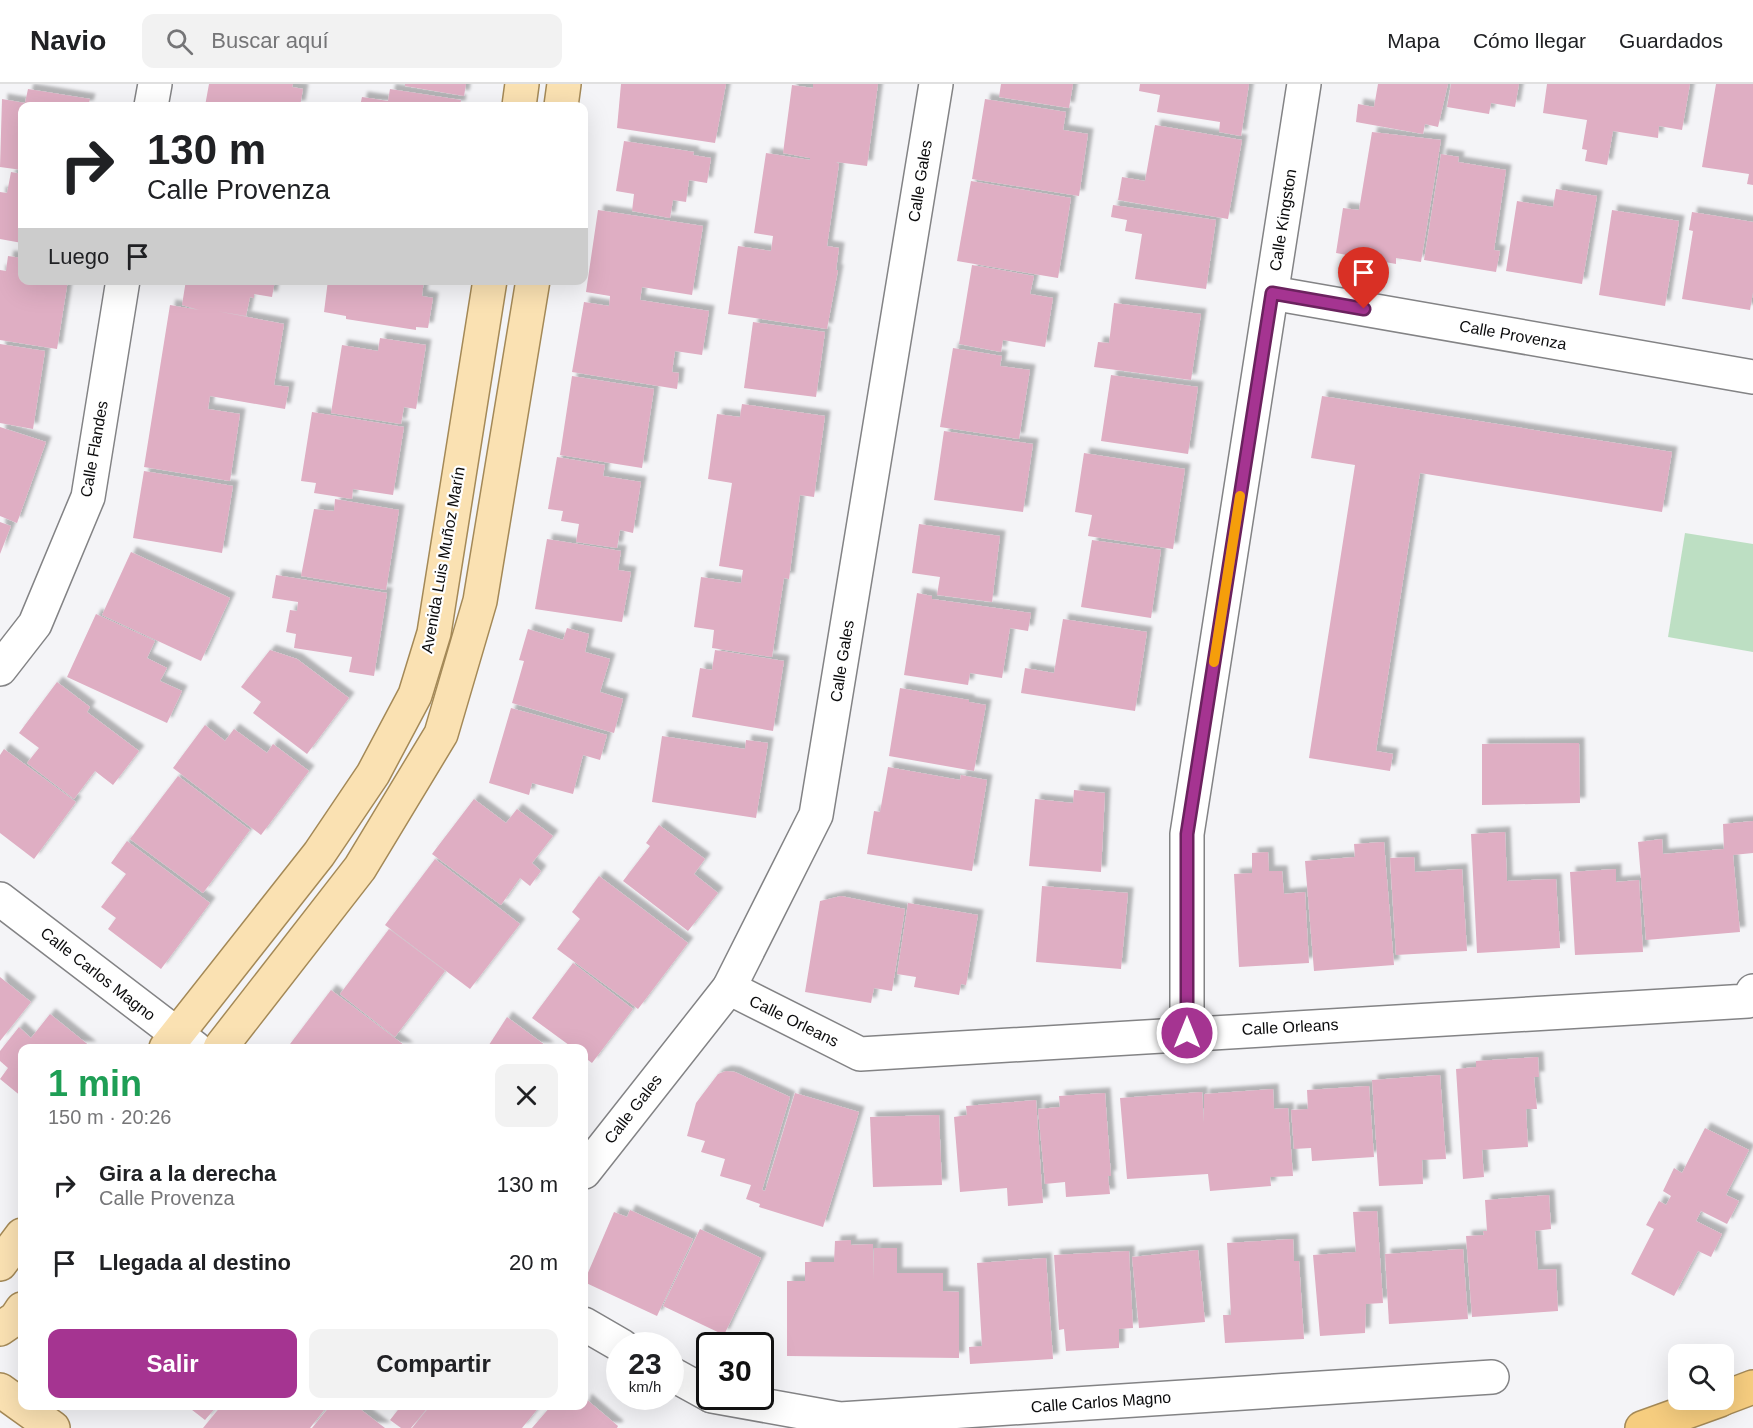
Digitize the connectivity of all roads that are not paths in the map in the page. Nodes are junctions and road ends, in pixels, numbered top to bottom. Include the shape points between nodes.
1 (155, 84) edge
2 (522, 84) edge
3 (564, 84) edge
4 (936, 84) edge
5 (1305, 84) edge
6 (152, 102) edge
7 (520, 102) edge
8 (562, 102) edge
9 (122, 285) edge
10 (489, 285) edge
11 (532, 285) edge
12 (1272, 293) junction
13 (1753, 377) edge
14 (0, 669) edge
15 (0, 899) edge
16 (729, 988) junction
17 (1753, 991) edge
18 (1187, 1033) junction
19 (179, 1044) edge
20 (223, 1044) edge
21 (588, 1167) edge
22 (18, 1240) edge
23 (0, 1264) edge
24 (18, 1315) edge
25 (588, 1326) edge
26 (0, 1329) edge
27 (606, 1337) edge
28 (1492, 1377) dead end
29 (1753, 1387) edge
30 (0, 1390) edge
31 (1734, 1394) edge
32 (18, 1403) edge
33 (774, 1407) edge
34 (28, 1410) edge
35 (1692, 1410) edge
36 (53, 1428) edge
37 (1642, 1428) edge

1 - 6 street
2 - 7 main road
3 - 8 main road
4 - 16 street, Calle Gales via 816,815
5 - 12 street, Calle Kingston
9 - 14 street, Calle Flandes via 88,497 35,624
10 - 19 main road, Avenida Luis Muñoz Marín via 434,633 415,695 373,774 319,854
11 - 20 main road via 480,601 441,734 360,868
12 - 13 street, Calle Provenza
12 - 18 street, Calle Kingston via 1187,834
15 - 19 street, Calle Carlos Magno
16 - 18 street, Calle Orleans via 860,1054
16 - 21 street, Calle Gales
17 - 18 street, Calle Orleans via 1748,1001
22 - 23 main road
24 - 26 main road
25 - 27 street
28 - 33 street, Calle Carlos Magno via 840,1419
29 - 31 highway
30 - 32 main road
34 - 36 main road
35 - 37 highway

